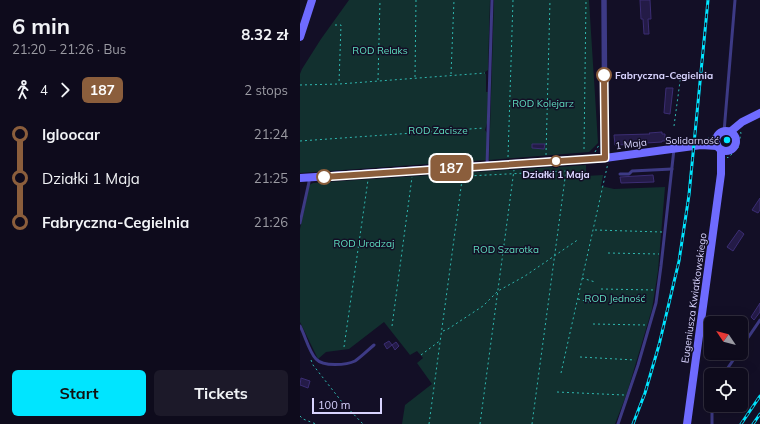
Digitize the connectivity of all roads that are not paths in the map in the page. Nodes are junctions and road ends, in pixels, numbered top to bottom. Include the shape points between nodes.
1 (312, 0) edge
2 (492, 0) edge
3 (604, 0) edge
4 (734, 0) edge
5 (300, 37) edge
6 (760, 113) edge
7 (731, 132) junction
8 (674, 149) junction
9 (722, 149) junction
10 (607, 157) junction
11 (487, 166) junction
12 (672, 169) junction
13 (620, 174) dead end
14 (300, 178) edge
15 (309, 178) junction
16 (300, 223) edge
17 (760, 320) edge
18 (300, 326) edge
19 (748, 338) edge
20 (374, 345) dead end
21 (712, 412) edge
22 (618, 424) edge
23 (687, 424) edge
24 (712, 424) edge

1 - 5 street
2 - 11 lane
3 - 10 street
4 - 7 lane
6 - 7 street
7 - 9 street via 719,135
7 - 9 street, Eugeniusza Kwiatkowskiego via 735,146
8 - 9 street, 1 Maja via 701,145
8 - 10 street, 1 Maja
8 - 12 lane
9 - 23 street, Eugeniusza Kwiatkowskiego via 721,174
10 - 11 street, 1 Maja
11 - 15 street, 1 Maja
12 - 13 lane
12 - 22 lane via 658,290 650,326
14 - 15 street, 1 Maja
15 - 16 lane
17 - 19 lane
18 - 20 lane via 311,352 321,363 332,365 354,361
21 - 24 lane

